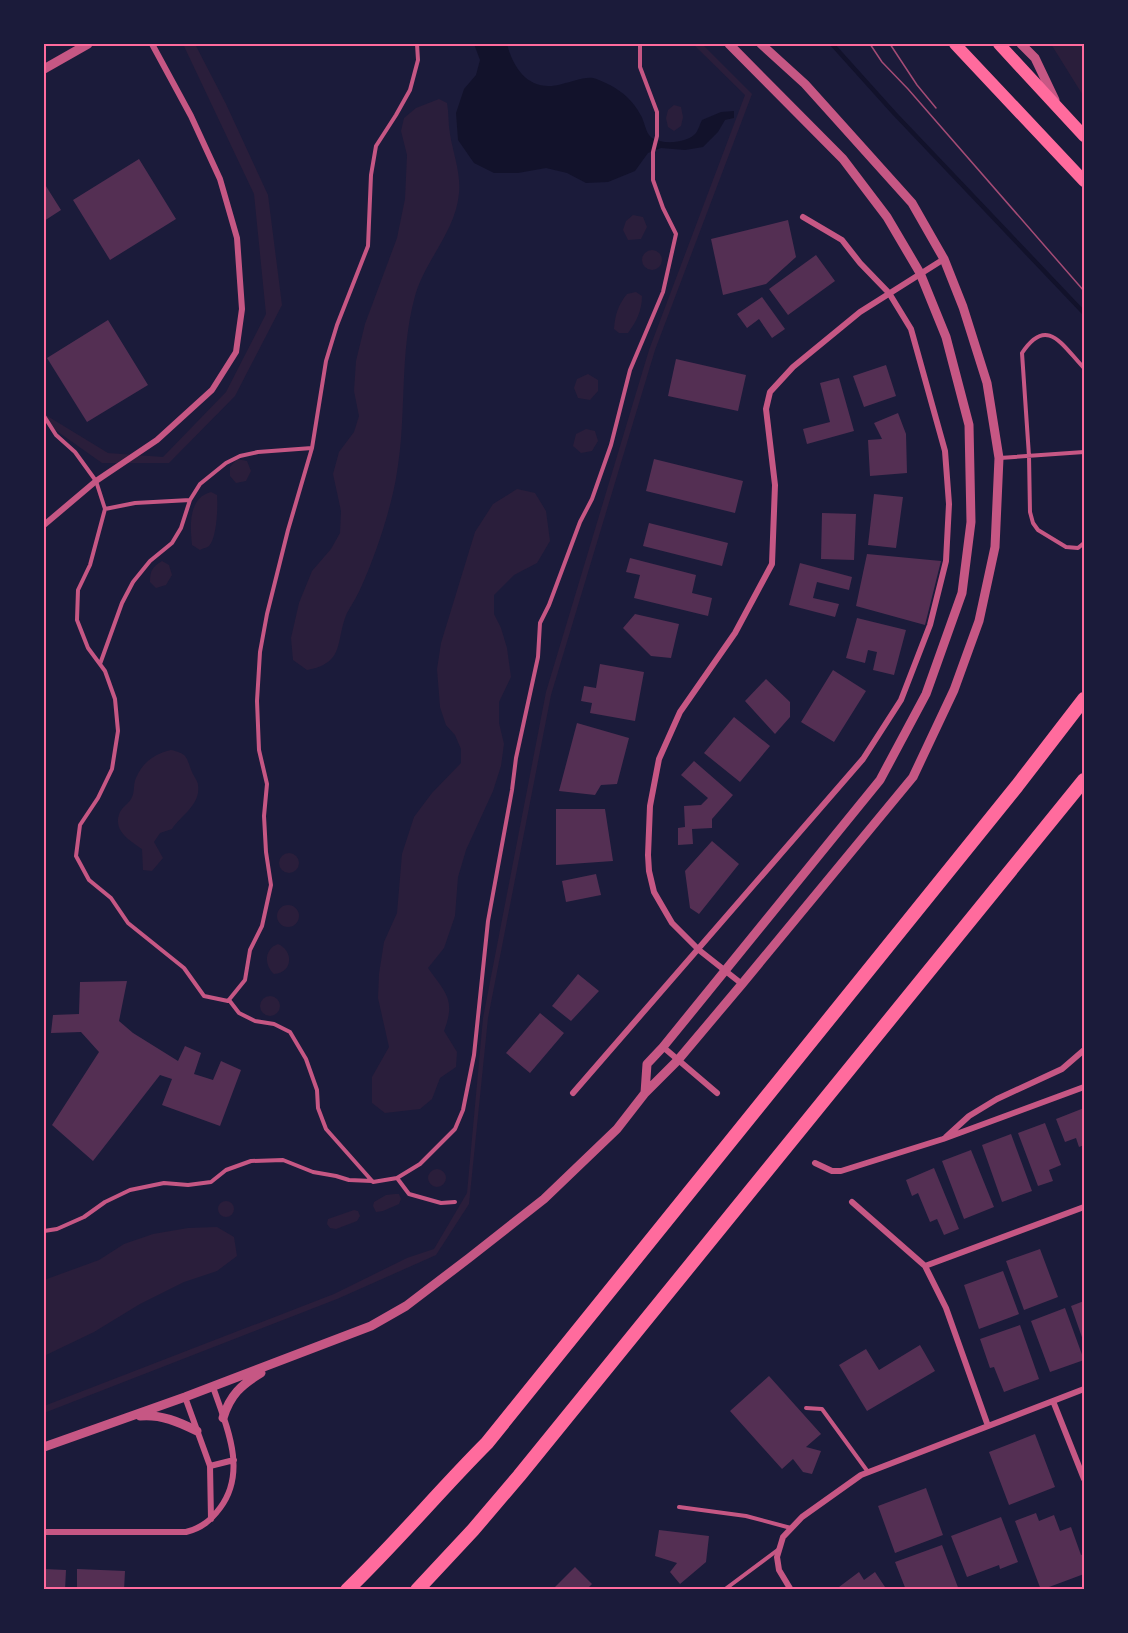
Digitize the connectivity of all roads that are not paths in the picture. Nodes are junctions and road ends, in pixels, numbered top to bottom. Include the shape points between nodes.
1 (88, 44) edge
2 (152, 44) edge
3 (417, 44) edge
4 (640, 44) edge
5 (729, 44) edge
6 (761, 44) edge
7 (955, 44) edge
8 (999, 44) edge
9 (1021, 44) edge
10 (44, 69) edge
11 (1058, 107) junction
12 (1084, 136) edge
13 (1084, 181) edge
14 (803, 217) dead end
15 (944, 259) junction
16 (920, 273) junction
17 (889, 293) junction
18 (1084, 368) edge
19 (44, 416) edge
20 (312, 448) junction
21 (1084, 453) edge
22 (1029, 456) junction
23 (999, 458) junction
24 (96, 481) junction
25 (190, 500) junction
26 (105, 509) junction
27 (44, 525) edge
28 (1084, 543) edge
29 (100, 664) junction
30 (1084, 699) edge
31 (1084, 780) edge
32 (699, 950) junction
33 (724, 970) junction
34 (742, 984) junction
35 (229, 1000) junction
36 (663, 1047) junction
37 (1084, 1050) edge
38 (678, 1060) junction
39 (1084, 1087) edge
40 (573, 1093) dead end
41 (645, 1093) junction
42 (717, 1093) dead end
43 (943, 1139) junction
44 (815, 1163) dead end
45 (397, 1178) junction
46 (373, 1182) junction
47 (455, 1202) dead end
48 (852, 1203) dead end
49 (1084, 1207) edge
50 (44, 1231) edge
51 (925, 1266) junction
52 (283, 1360) junction
53 (213, 1387) junction
54 (1084, 1389) edge
55 (185, 1397) junction
56 (1053, 1401) junction
57 (806, 1408) dead end
58 (128, 1418) junction
59 (224, 1418) junction
60 (988, 1426) junction
61 (197, 1431) junction
62 (44, 1448) edge
63 (234, 1460) junction
64 (210, 1466) junction
65 (868, 1472) junction
66 (1084, 1479) edge
67 (679, 1507) dead end
68 (211, 1520) junction
69 (791, 1528) junction
70 (44, 1532) edge
71 (780, 1548) junction
72 (347, 1590) edge
73 (417, 1590) edge
74 (724, 1590) edge
75 (791, 1590) edge

1 - 10 street
2 - 24 street via 220,178 237,238 242,309 236,352 213,390 157,440
3 - 20 lane via 418,60 410,90 376,146 368,246 326,361
4 - 45 lane via 640,67 657,112 653,180 676,234 663,292 630,370 611,445 540,623 538,657 488,921 474,1055 463,1110 455,1129 439,1147
5 - 16 street via 843,159 887,217
6 - 15 street via 805,84 912,203
7 - 13 main road
8 - 11 main road
9 - 11 street via 1035,58
11 - 12 main road
14 - 17 street via 842,240
15 - 16 street
15 - 23 street via 987,383
16 - 17 street
16 - 33 street via 946,337 969,424 971,522 962,593 926,694 880,780
17 - 32 street via 911,329 945,450 949,504 946,561 930,625 901,700 863,759
17 - 32 street via 793,367 770,392 766,409 775,485 772,564 735,633 680,712 658,759 650,806 649,871 661,907
18 - 22 lane via 1054,336 1045,334 1030,340 1022,353
19 - 24 lane
20 - 25 lane via 240,456 200,484
20 - 35 lane via 288,530 260,652 259,750 267,784 264,816 271,885 262,926 250,950 245,980
21 - 22 lane
22 - 23 lane
22 - 28 lane via 1033,523 1066,547 1077,548
23 - 34 street via 995,547 979,621 954,690 913,777
24 - 26 lane
24 - 27 street
25 - 26 lane via 135,502
25 - 29 lane via 172,543 133,582
26 - 29 lane via 90,566 78,591 76,620
29 - 35 lane via 115,699 118,731 112,769 99,798 80,825 76,856 89,880 111,898 128,923 184,968 204,996
30 - 72 highway via 487,1443
31 - 73 highway via 519,1476
32 - 33 street
32 - 40 street
33 - 34 street
33 - 36 street
34 - 38 street
35 - 46 lane via 239,1013 255,1022 274,1024 290,1032 306,1059 326,1129
36 - 38 street
36 - 41 street via 647,1064
37 - 43 street via 1062,1069 969,1116
38 - 41 street
38 - 42 street
39 - 43 street
41 - 52 street via 617,1130 544,1199 405,1306 370,1326
43 - 44 street via 841,1171
45 - 46 lane
45 - 47 lane via 409,1194 441,1203
46 - 50 lane via 313,1172 283,1160 251,1161 226,1170 211,1182 164,1183 130,1191 84,1217
48 - 51 street
49 - 51 street
51 - 60 street via 946,1308
52 - 53 street
52 - 59 street via 240,1387
53 - 55 street
53 - 59 street
54 - 56 street
55 - 58 street
55 - 61 street
56 - 60 street
56 - 66 street
57 - 65 lane via 822,1409
58 - 61 street via 161,1417
58 - 62 street
59 - 63 street
60 - 65 street
61 - 64 street
63 - 64 street
63 - 68 street via 227,1499
64 - 68 street
65 - 69 street
67 - 69 lane via 746,1516
68 - 70 street via 186,1532
69 - 71 street
71 - 74 lane
71 - 75 street via 779,1569

